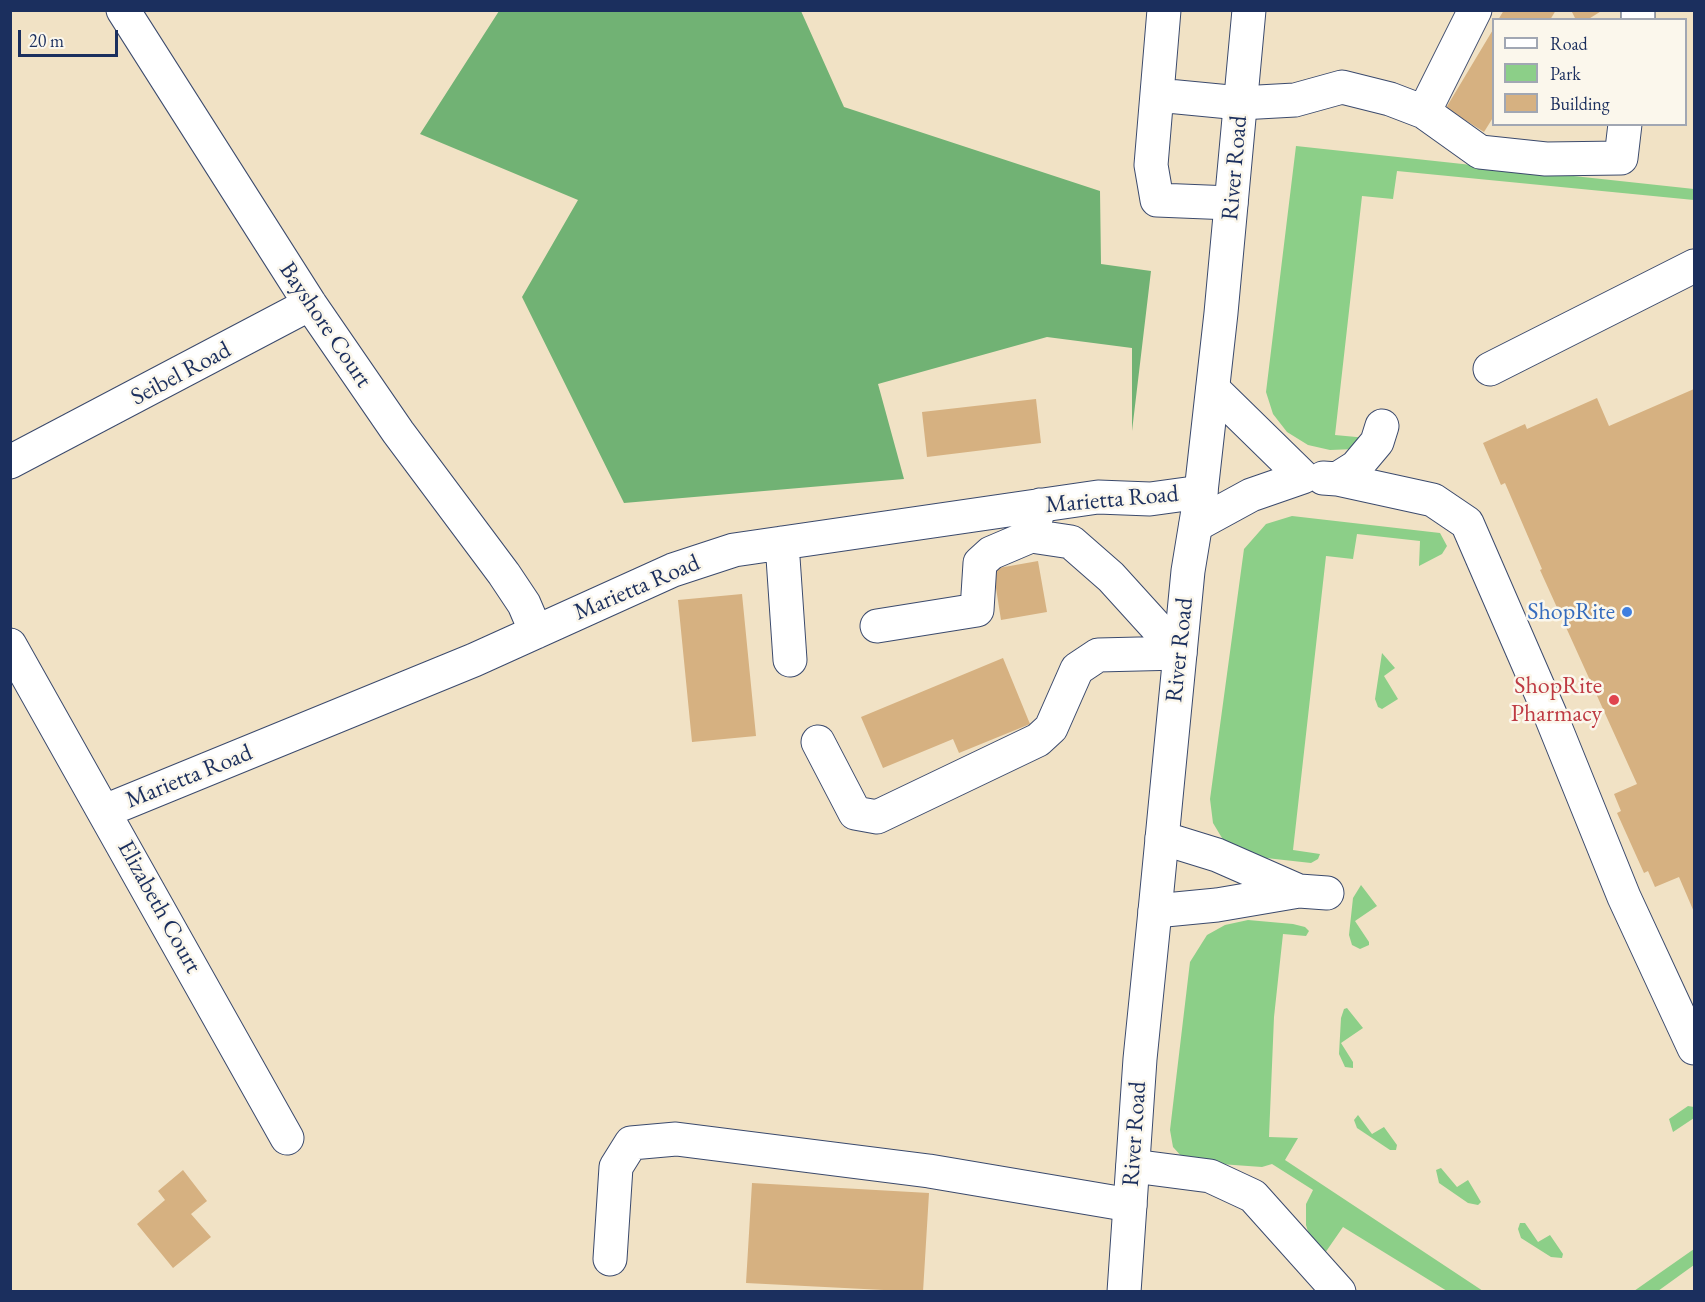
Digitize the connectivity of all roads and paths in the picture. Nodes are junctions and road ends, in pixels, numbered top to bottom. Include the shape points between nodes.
1 (123, 10) edge
2 (1164, 10) edge
3 (1249, 10) edge
4 (1475, 10) edge
5 (1157, 95) junction
6 (1240, 103) junction
7 (1424, 112) junction
8 (1626, 126) edge
9 (1232, 203) junction
10 (1695, 266) edge
11 (310, 304) junction
12 (1490, 369) dead end
13 (1213, 389) junction
14 (1382, 426) dead end
15 (10, 462) edge
16 (1303, 477) junction
17 (1337, 479) junction
18 (1201, 492) junction
19 (1040, 505) junction
20 (1196, 525) junction
21 (1031, 537) junction
22 (782, 543) junction
23 (877, 626) dead end
24 (536, 632) junction
25 (10, 645) edge
26 (1180, 653) junction
27 (790, 660) dead end
28 (818, 742) dead end
29 (105, 811) junction
30 (1162, 838) junction
31 (1155, 911) junction
32 (1695, 1048) edge
33 (287, 1138) dead end
34 (1133, 1167) junction
35 (1130, 1205) junction
36 (610, 1259) dead end
37 (1124, 1292) edge
38 (1340, 1292) edge

1 - 11 main road, Bayshore Court
2 - 5 main road
3 - 6 main road, River Road
4 - 7 main road
5 - 6 main road
5 - 9 main road via 1150,165 1156,200
6 - 7 main road via 1295,100 1342,87
6 - 9 main road, River Road
7 - 8 main road via 1480,152 1546,159 1621,158
9 - 13 main road, River Road
10 - 12 main road
11 - 15 main road, Seibel Road
11 - 24 main road, Bayshore Court via 398,432 504,574 524,604
13 - 16 main road
13 - 18 main road, River Road
14 - 17 main road via 1377,442 1356,467
16 - 17 main road
16 - 20 main road via 1251,495
17 - 32 main road via 1432,500 1467,523 1624,897
18 - 19 main road, Marietta Road via 1150,499 1098,497
18 - 20 main road, River Road
19 - 21 main road
19 - 22 main road, Marietta Road
20 - 26 main road, River Road
21 - 23 main road via 991,553 980,563 977,610
21 - 26 main road via 1071,542 1111,577
22 - 24 main road, Marietta Road via 734,550 673,570
22 - 27 main road
24 - 29 main road, Marietta Road
25 - 29 main road, Elizabeth Court
26 - 28 main road via 1098,655 1077,669 1051,728 1038,740 877,817 855,813
26 - 30 main road, River Road
29 - 33 main road, Elizabeth Court
30 - 31 main road, River Road
30 - 31 main road via 1313,892
31 - 34 main road, River Road
34 - 35 main road, River Road
34 - 38 main road via 1210,1176 1253,1196
35 - 36 main road via 928,1171 687,1140 631,1143 616,1167
35 - 37 main road, River Road

